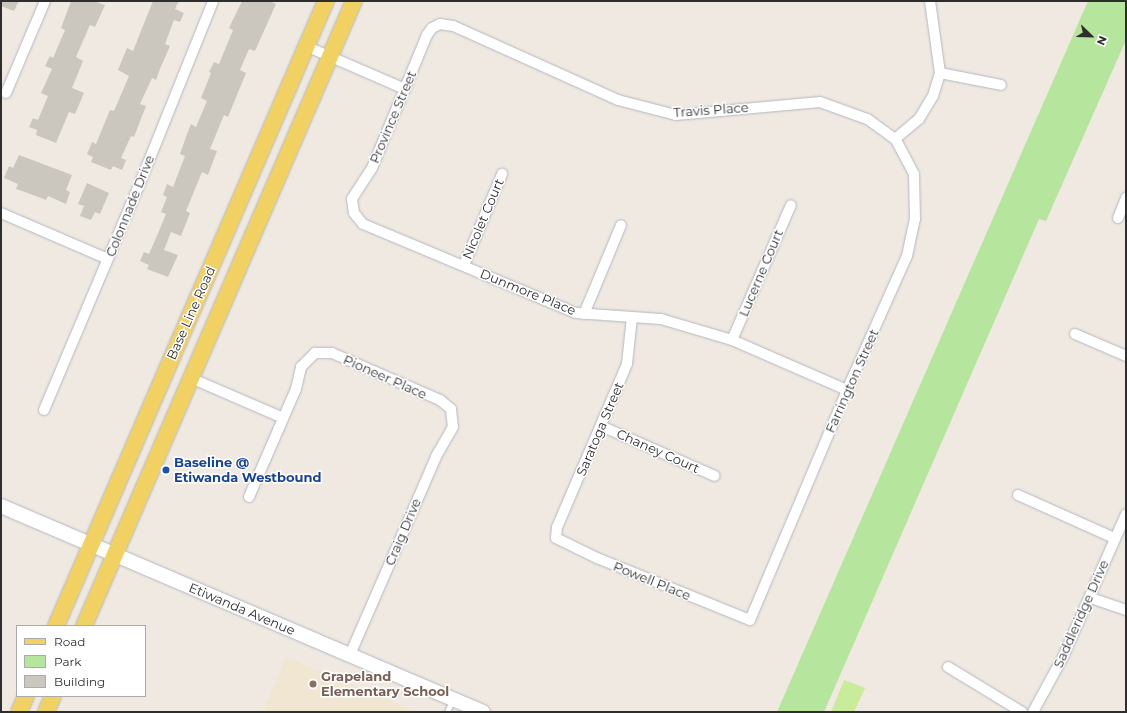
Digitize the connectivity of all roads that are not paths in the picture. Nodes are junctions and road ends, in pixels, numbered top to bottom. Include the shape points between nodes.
1 (45, 1) edge
2 (213, 1) edge
3 (326, 1) edge
4 (354, 1) edge
5 (930, 1) edge
6 (440, 24) joint
7 (308, 47) junction
8 (329, 57) junction
9 (940, 73) junction
10 (1001, 85) dead end
11 (405, 89) junction
12 (6, 93) dead end
13 (895, 139) junction
14 (502, 174) dead end
15 (1126, 198) edge
16 (790, 205) dead end
17 (354, 213) joint
18 (1, 214) edge
19 (1118, 218) dead end
20 (621, 225) dead end
21 (108, 259) junction
22 (464, 265) junction
23 (584, 314) junction
24 (632, 317) junction
25 (1075, 334) dead end
26 (732, 340) junction
27 (1126, 356) edge
28 (193, 379) junction
29 (847, 390) junction
30 (451, 409) joint
31 (44, 410) dead end
32 (283, 418) junction
33 (601, 426) junction
34 (715, 476) dead end
35 (1018, 495) dead end
36 (249, 497) dead end
37 (1, 506) edge
38 (1126, 514) edge
39 (556, 538) joint
40 (1114, 538) junction
41 (89, 544) junction
42 (115, 555) junction
43 (1091, 598) junction
44 (1126, 610) edge
45 (750, 620) joint
46 (56, 625) edge
47 (84, 625) edge
48 (350, 655) junction
49 (948, 667) dead end
50 (26, 697) edge
51 (53, 697) edge
52 (453, 699) junction
53 (19, 712) edge
54 (46, 712) edge
55 (447, 712) edge
56 (483, 712) edge
57 (1022, 712) edge
58 (1033, 712) edge

1 - 12 street
2 - 21 street, Colonnade Drive
3 - 7 main road, Base Line Road
4 - 8 main road, Base Line Road
5 - 9 street
6 - 11 street, Province Street via 427,35
6 - 13 street, Travis Place via 453,26 618,100 676,115 820,102 867,119
7 - 8 street
7 - 41 main road, Base Line Road
8 - 11 street
8 - 28 main road, Base Line Road
9 - 10 street
9 - 13 street via 933,96 919,119
11 - 17 street, Province Street via 372,168 352,199
13 - 29 street, Farrington Street via 914,174 913,226 907,256
14 - 22 street, Nicolet Court
15 - 19 street
16 - 26 street, Lucerne Court
17 - 22 street, Dunmore Place via 363,224
18 - 21 street
20 - 23 street
21 - 31 street, Colonnade Drive
22 - 23 street, Dunmore Place
23 - 24 street, Dunmore Place
24 - 26 street, Dunmore Place via 660,319
24 - 33 street, Saratoga Street via 628,364
25 - 27 street
26 - 29 street, Dunmore Place
28 - 32 street
28 - 42 main road, Base Line Road
29 - 45 street, Farrington Street
30 - 32 street, Pioneer Place via 440,400 332,353 315,353 301,367 296,389
30 - 48 street, Craig Drive via 453,427 436,457
32 - 36 street
33 - 34 street, Chaney Court
33 - 39 street, Saratoga Street via 557,527
35 - 40 street
37 - 41 street, Etiwanda Avenue
38 - 40 street, Saddleridge Drive
39 - 45 street, Powell Place via 596,558
40 - 43 street, Saddleridge Drive
41 - 42 street, Etiwanda Avenue
41 - 46 main road, Base Line Road
42 - 47 main road, Base Line Road
42 - 48 street, Etiwanda Avenue
43 - 44 street
43 - 58 street, Saddleridge Drive
48 - 52 street, Etiwanda Avenue
49 - 57 street
50 - 53 main road
51 - 54 main road
52 - 55 lane
52 - 56 street, Etiwanda Avenue

